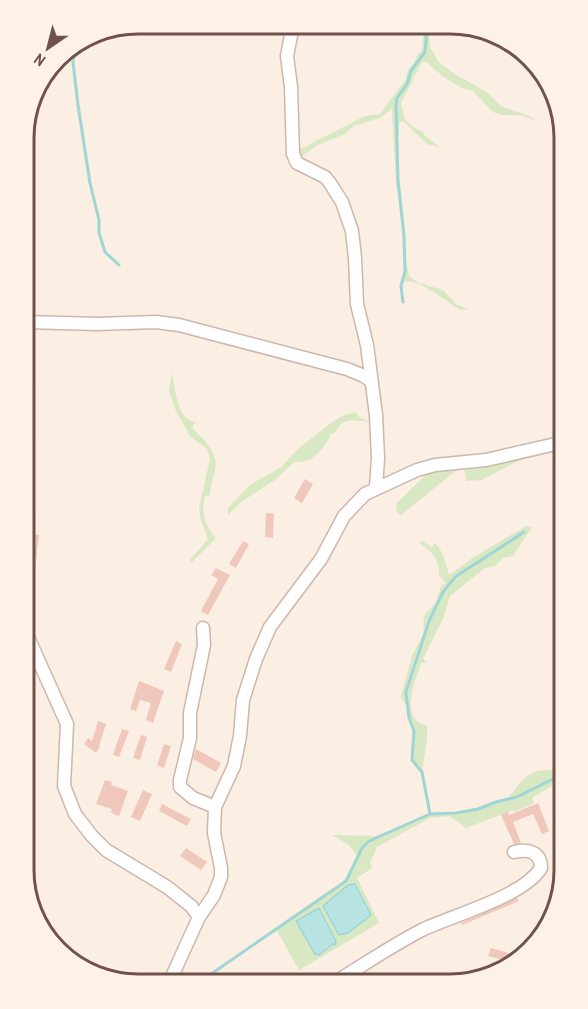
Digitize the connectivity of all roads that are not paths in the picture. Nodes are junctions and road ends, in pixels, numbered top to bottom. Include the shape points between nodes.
1 (291, 34) edge
2 (34, 322) edge
3 (371, 381) junction
4 (554, 444) edge
5 (376, 488) junction
6 (203, 628) dead end
7 (34, 650) edge
8 (215, 807) junction
9 (514, 852) dead end
10 (199, 917) junction
11 (174, 974) edge
12 (348, 974) edge

1 - 3 street via 287,56 293,154 297,163 325,177 348,216 357,304
2 - 3 street via 179,325 347,369
3 - 5 street via 378,432
4 - 5 street via 471,463 435,465
5 - 8 street via 351,507 321,559 264,639 243,700 234,766
6 - 8 street via 204,645 180,787 193,798
7 - 10 street via 67,724 64,786 75,814 106,850 167,887
8 - 10 street via 214,832 221,877
9 - 12 street via 525,849 539,857 540,868 530,880 414,934
10 - 11 street

